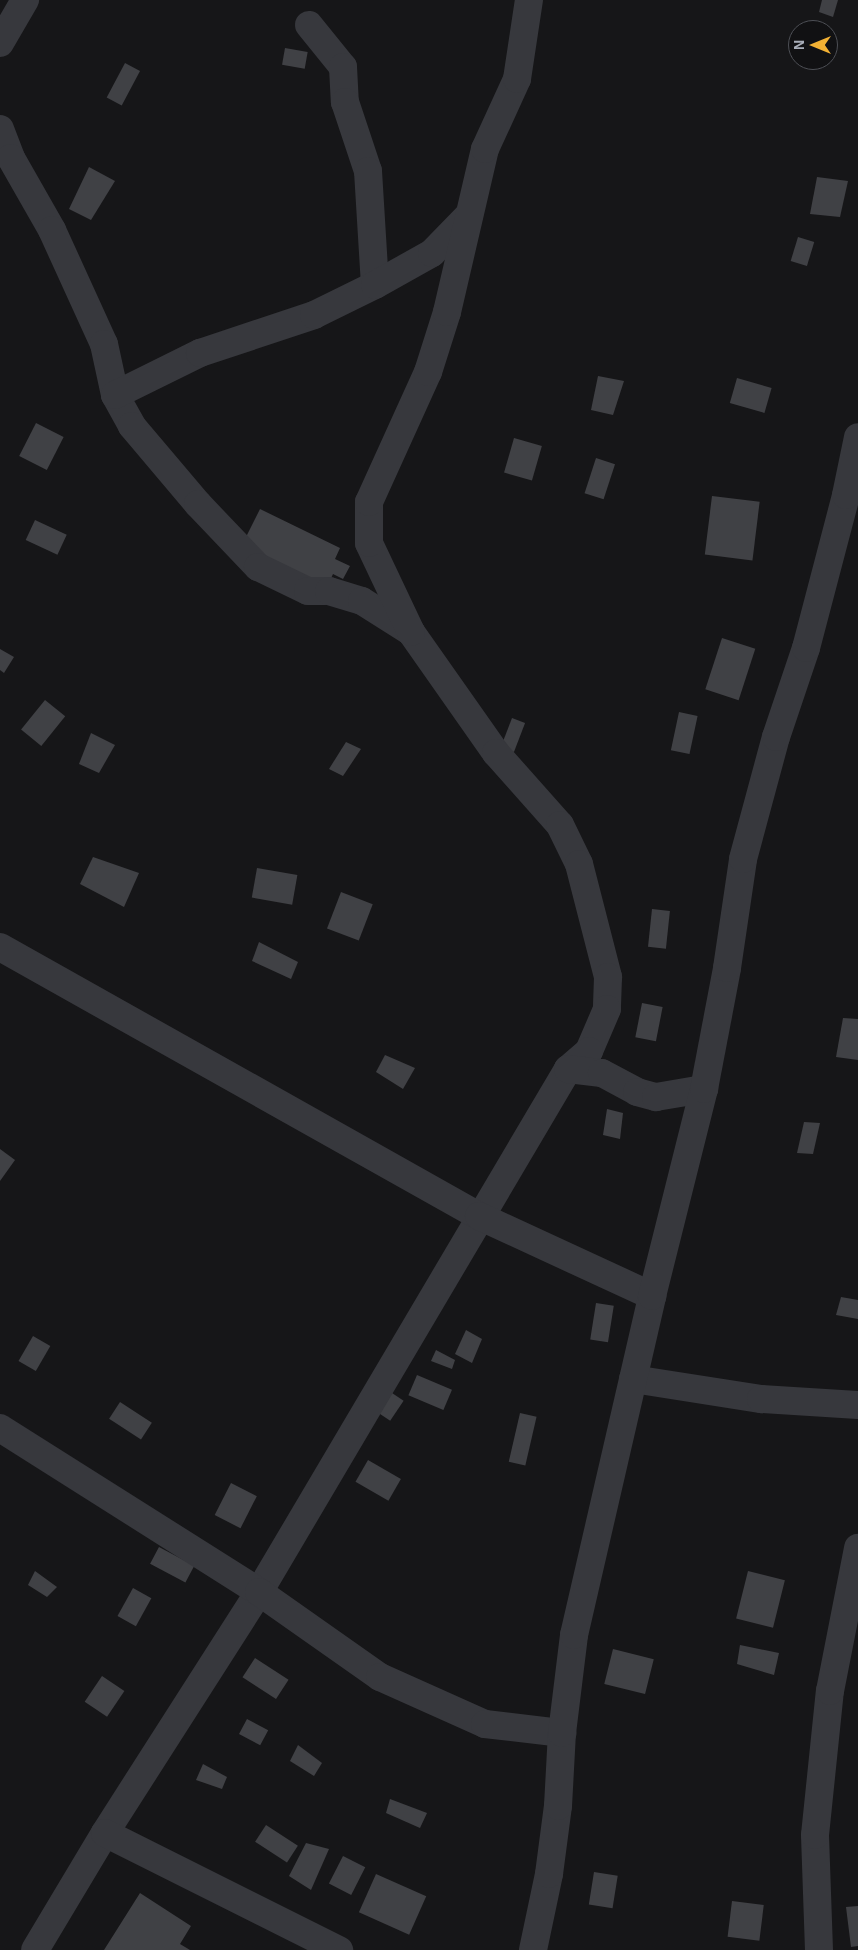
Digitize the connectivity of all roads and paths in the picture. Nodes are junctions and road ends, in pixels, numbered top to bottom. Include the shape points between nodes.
1 (25, 0) edge
2 (529, 0) edge
3 (309, 25) dead end
4 (0, 43) edge
5 (0, 129) edge
6 (469, 215) junction
7 (432, 252) junction
8 (460, 260) junction
9 (375, 285) junction
10 (114, 395) junction
11 (858, 436) edge
12 (411, 632) junction
13 (0, 947) edge
14 (568, 1069) junction
15 (704, 1089) junction
16 (480, 1216) junction
17 (652, 1296) junction
18 (633, 1379) junction
19 (858, 1405) edge
20 (0, 1428) edge
21 (858, 1548) edge
22 (259, 1592) junction
23 (562, 1733) junction
24 (105, 1833) junction
25 (35, 1950) edge
26 (339, 1950) edge
27 (533, 1950) edge
28 (819, 1950) edge

1 - 4 street
2 - 6 street via 517,79 485,149
3 - 9 street via 343,67 345,102 368,171
5 - 10 street via 11,158 52,230 104,344
6 - 7 street
6 - 8 street
7 - 8 street
7 - 9 street
8 - 12 street via 428,372 369,502 369,543
9 - 10 street via 314,315 200,353
10 - 12 street via 132,426 198,504 258,566 308,590 362,601
11 - 15 street via 806,648 776,737 743,859
12 - 14 street via 496,753 560,825 579,864 608,978 607,1009 589,1051
13 - 16 street
14 - 15 street via 602,1074 637,1092 656,1097
14 - 16 street
15 - 17 street
16 - 17 street
16 - 22 street
17 - 18 street
18 - 19 street via 761,1398
18 - 23 street via 574,1635
20 - 22 street
21 - 28 street via 830,1691 815,1835
22 - 23 street via 380,1677 485,1724
22 - 24 street
23 - 27 street via 556,1826
24 - 25 street
24 - 26 street

